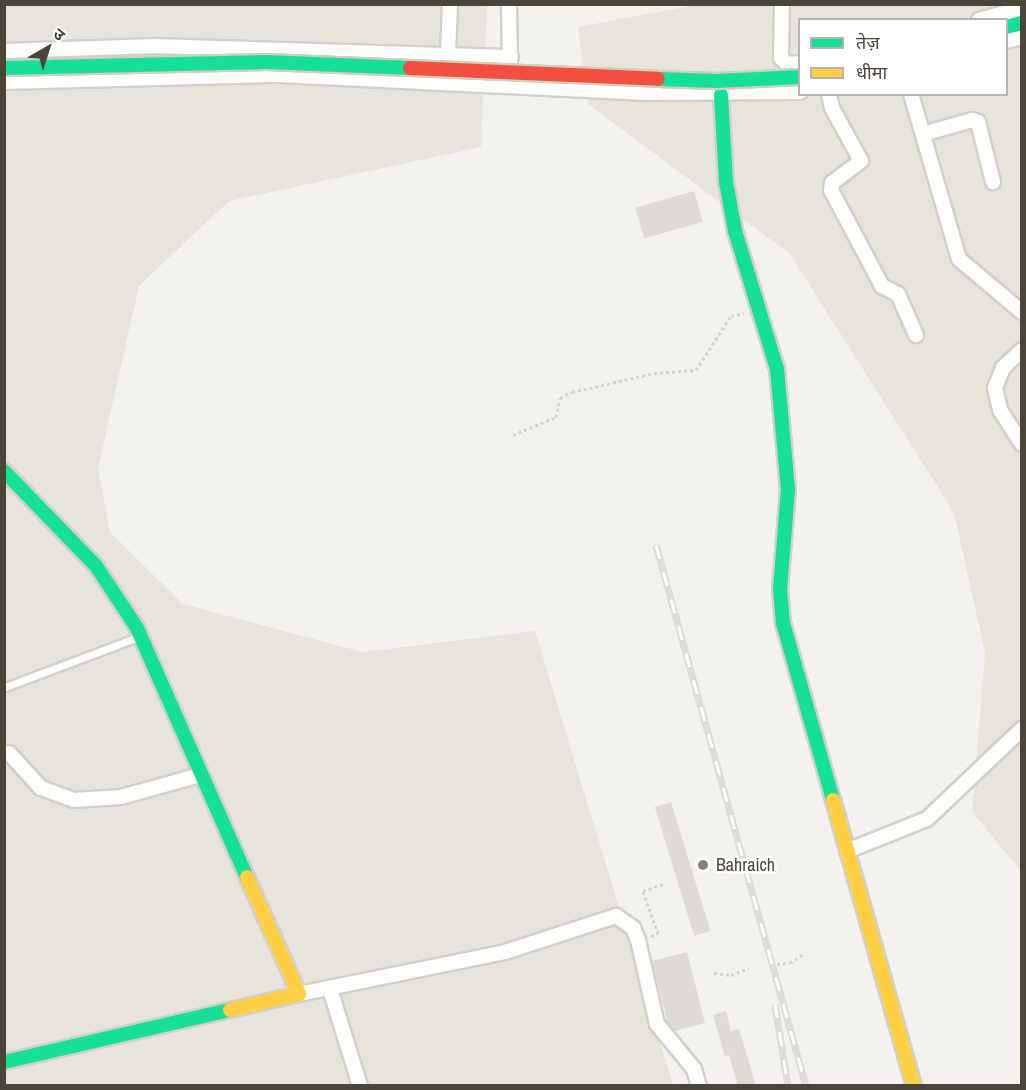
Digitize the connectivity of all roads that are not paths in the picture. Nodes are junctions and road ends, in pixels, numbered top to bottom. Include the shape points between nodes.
1 (450, 4) edge
2 (509, 4) edge
3 (782, 4) edge
4 (1022, 8) edge
5 (986, 18) edge
6 (4, 51) edge
7 (448, 54) junction
8 (511, 57) junction
9 (798, 63) edge
10 (4, 68) edge
11 (798, 77) edge
12 (4, 82) edge
13 (510, 84) junction
14 (798, 92) edge
15 (721, 95) junction
16 (829, 96) edge
17 (912, 96) edge
18 (923, 134) junction
19 (993, 182) dead end
20 (1022, 312) edge
21 (916, 334) dead end
22 (1022, 350) edge
23 (1022, 444) edge
24 (4, 471) edge
25 (141, 636) junction
26 (5, 687) edge
27 (1022, 729) edge
28 (9, 753) dead end
29 (200, 775) junction
30 (847, 850) junction
31 (330, 989) junction
32 (299, 994) junction
33 (4, 1062) edge
34 (360, 1086) edge
35 (699, 1086) edge
36 (914, 1086) edge

1 - 7 street
2 - 8 street
3 - 9 street via 781,58 787,64
4 - 5 street
6 - 7 street via 155,46
7 - 8 street
8 - 13 street
10 - 11 street, bridge via 267,62 717,81
12 - 13 street via 280,75
13 - 15 street
14 - 15 street
15 - 30 street via 726,182 735,231 777,369 788,490 780,605
16 - 21 street via 861,161 832,183 831,190 882,286 898,294
17 - 18 street
18 - 19 street via 972,120 978,122
18 - 20 street via 959,259
22 - 23 street via 1003,368 995,388 1000,410
24 - 25 street via 96,566
25 - 26 lane
25 - 29 street
27 - 30 street via 927,819
28 - 29 street via 41,788 74,800 121,797
29 - 32 street
30 - 36 street
31 - 32 street
31 - 34 street
31 - 35 street via 505,952 616,916 633,928 638,940 657,1024 694,1069
32 - 33 street

